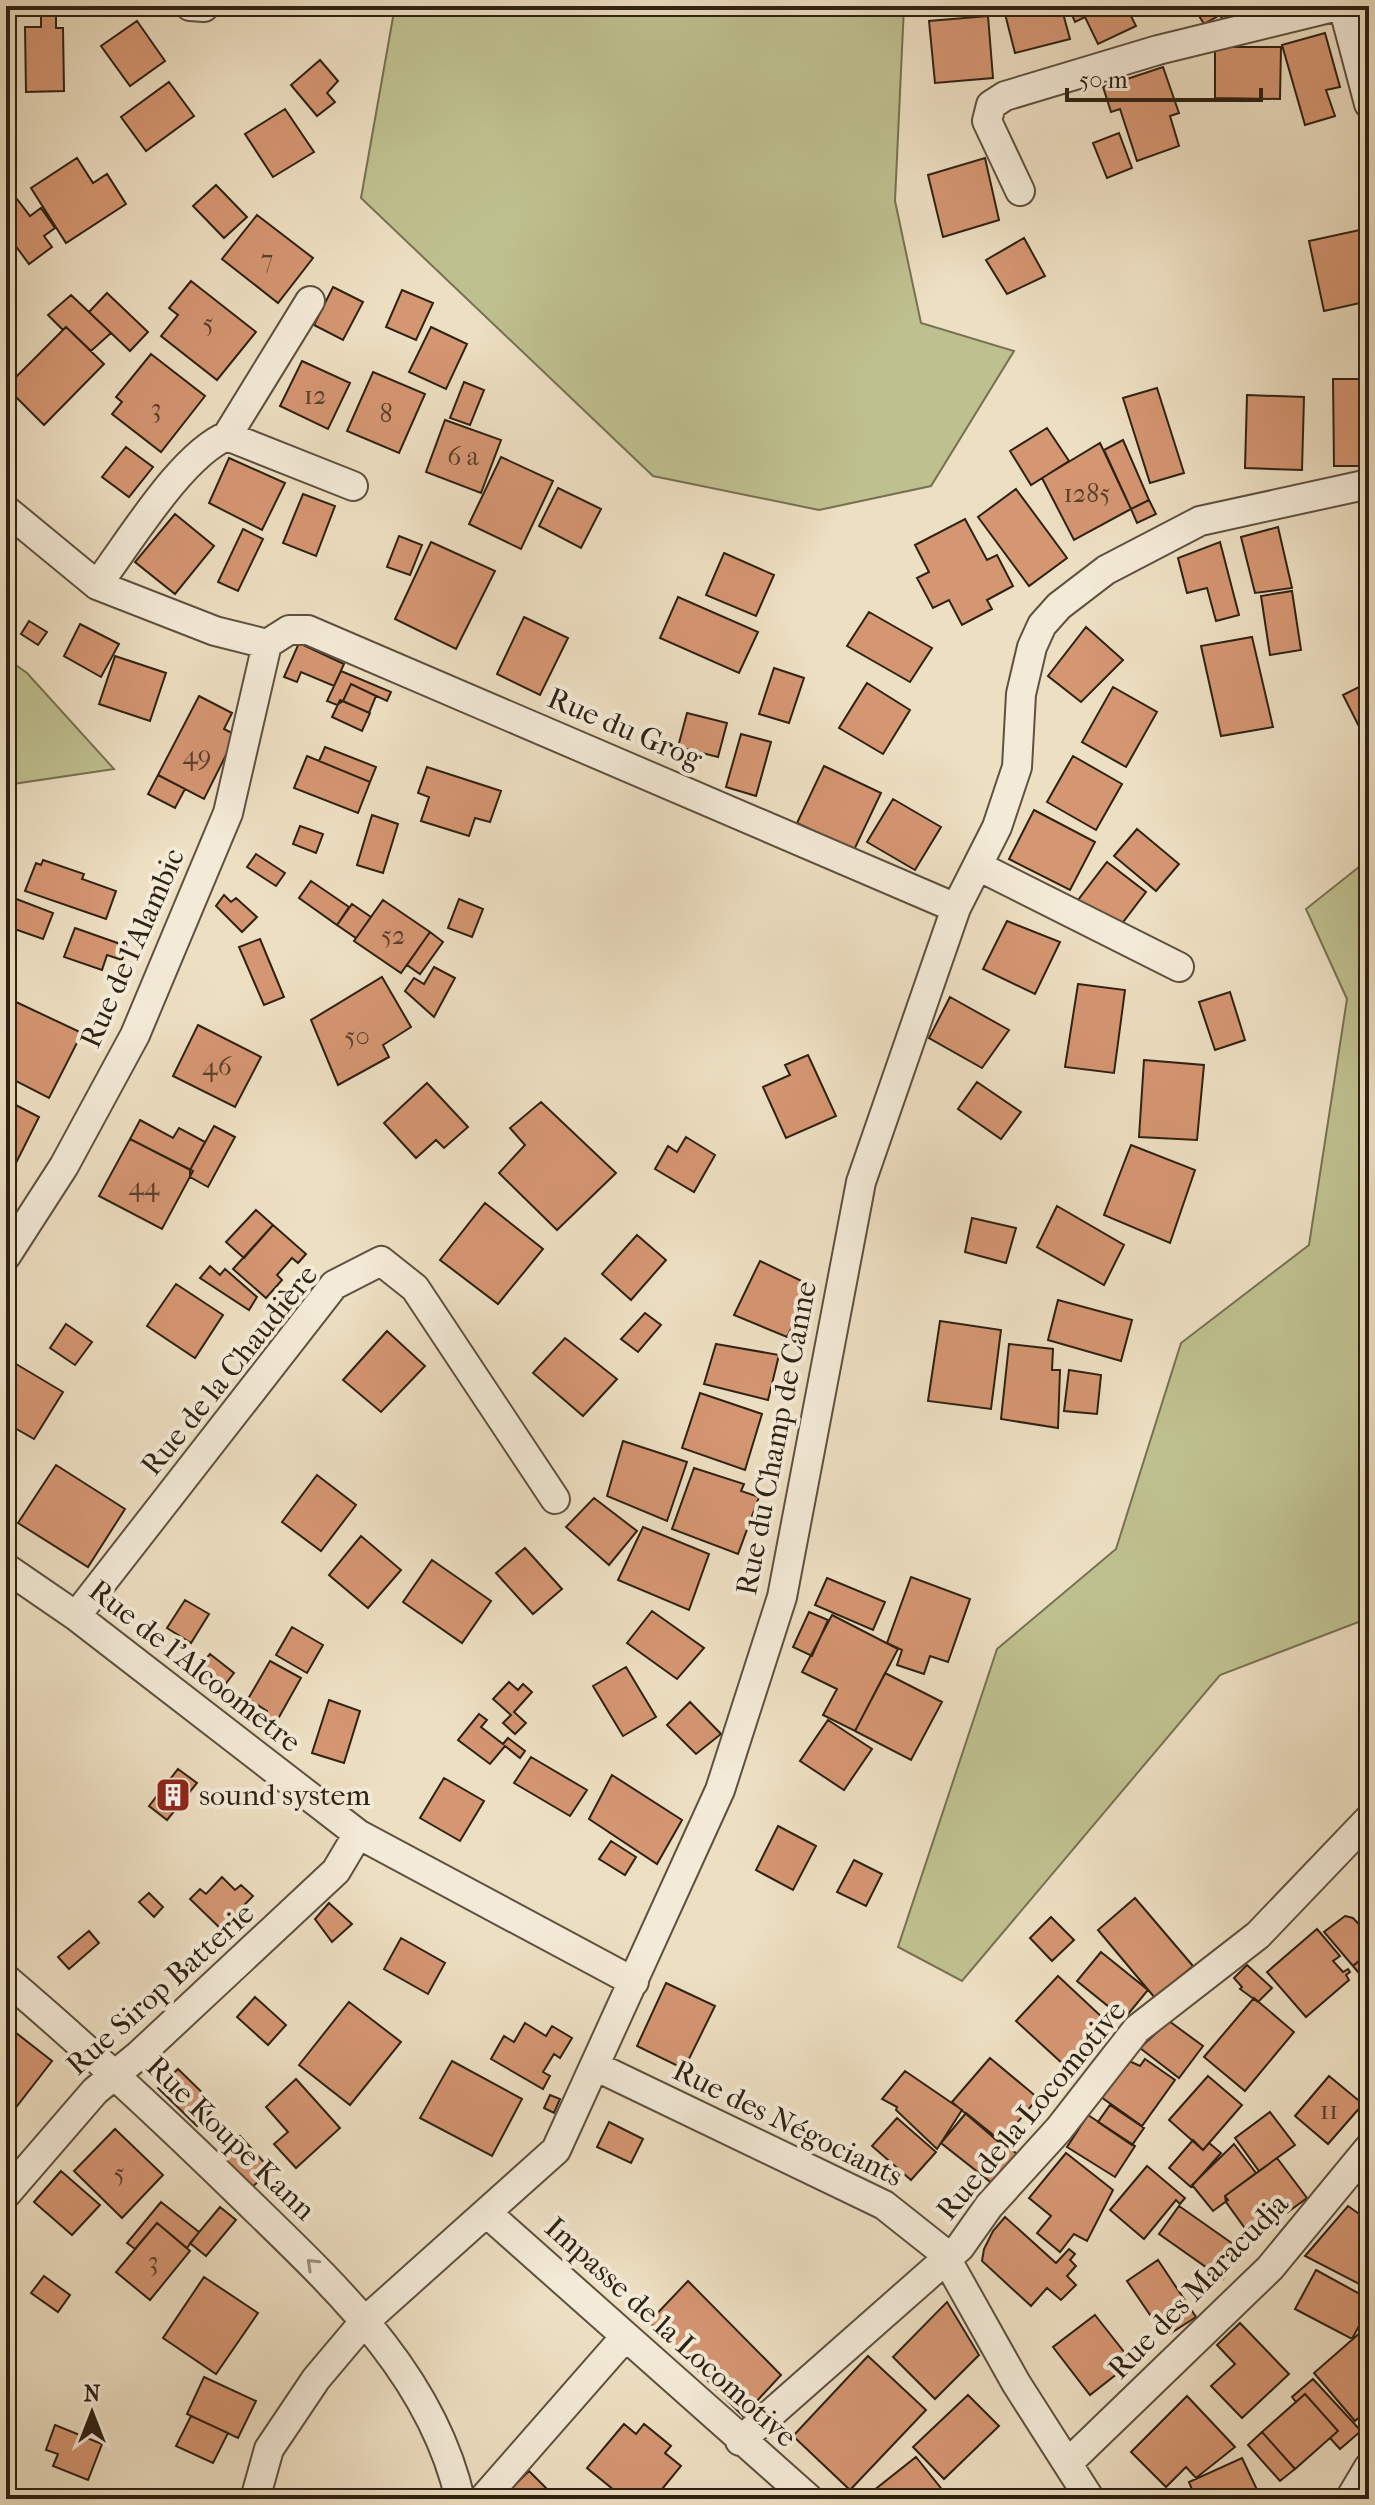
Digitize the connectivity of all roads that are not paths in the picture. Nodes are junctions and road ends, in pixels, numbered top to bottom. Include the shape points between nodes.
1 (1340, 6) edge
2 (1369, 104) edge
3 (1020, 191) dead end
4 (310, 301) dead end
5 (227, 436) junction
6 (1369, 484) edge
7 (353, 486) dead end
8 (6, 510) edge
9 (97, 585) junction
10 (267, 644) junction
11 (978, 866) junction
12 (956, 908) junction
13 (1179, 967) dead end
14 (6, 1256) edge
15 (555, 1499) dead end
16 (6, 1568) edge
17 (76, 1616) junction
18 (1369, 1819) edge
19 (358, 1834) junction
20 (6, 1979) edge
21 (634, 1982) junction
22 (595, 2066) junction
23 (118, 2074) junction
24 (1369, 2148) edge
25 (6, 2194) edge
26 (488, 2214) junction
27 (947, 2258) junction
28 (364, 2322) junction
29 (625, 2337) junction
30 (740, 2441) junction
31 (1068, 2463) junction
32 (1369, 2467) edge
33 (255, 2499) edge
34 (460, 2499) edge
35 (483, 2499) edge
36 (809, 2499) edge
37 (1090, 2499) edge
38 (1350, 2499) edge

1 - 2 street
1 - 3 street via 1158,50 1005,96 991,105 987,121
4 - 5 street
5 - 7 street
5 - 9 street via 208,444
6 - 11 street, Rue du Champ de Canne via 1200,521 1106,570 1059,606 1032,647 1021,694 1017,767
8 - 9 street
9 - 10 street via 215,631
10 - 12 street, Rue du Grog via 289,630 308,630
10 - 14 street, Rue de l'Alambic via 228,813 135,1035 64,1166
11 - 12 street, Rue du Champ de Canne
11 - 13 street
12 - 21 street, Rue du Champ de Canne via 861,1182 782,1597 720,1790
15 - 17 street, Rue de la Chaudière via 415,1288 381,1261 334,1285
16 - 17 street, Rue de l'Alcoometre
17 - 19 street, Rue de l'Alcoometre
18 - 27 street, Rue de la Locomotive via 1258,1935 1137,2029
19 - 21 street, Rue de l'Alcoometre
19 - 23 street, Rue Sirop Batterie via 336,1871
20 - 23 street, Rue Koupe Kann
21 - 22 street, Rue du Champ de Canne
22 - 26 street, Rue du Champ de Canne via 556,2150
22 - 27 street, Rue des Négociants via 884,2205
23 - 25 street, Rue Sirop Batterie via 95,2091
28 -> 23 street, Rue Koupe Kann via 340,2292
24 - 31 street, Rue des Maracudja via 1270,2268
26 - 28 street, Rue du Champ de Canne
26 - 29 street, Impasse de la Locomotive
27 - 30 street, Rue de la Locomotive
27 - 31 street, Rue des Négociants via 1016,2383
28 - 33 street, Rue du Champ de Canne via 316,2379 269,2449
28 - 34 street, Rue Koupe Kann via 418,2392 451,2458
29 - 30 street, Impasse de la Locomotive
29 - 35 street
30 - 36 street, Impasse de la Locomotive
31 - 37 street, Rue des Négociants
32 - 38 street

